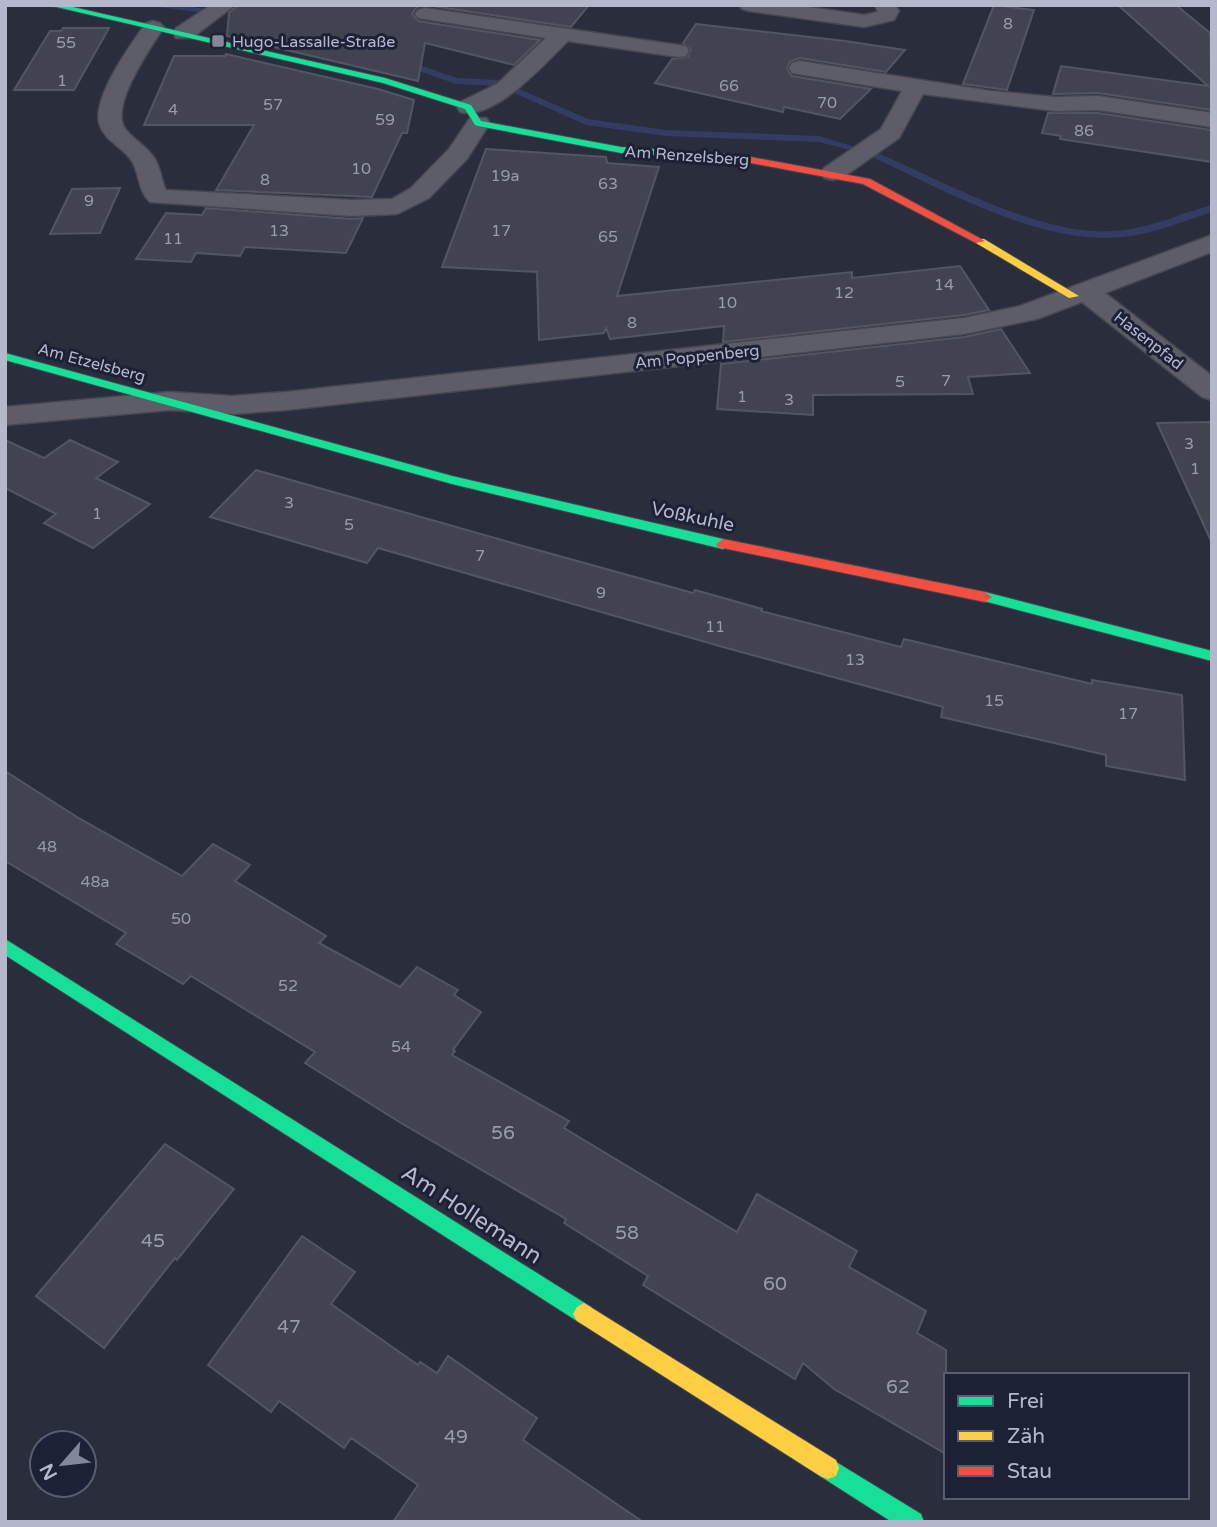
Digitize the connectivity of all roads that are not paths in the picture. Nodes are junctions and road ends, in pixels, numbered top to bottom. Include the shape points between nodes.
1 (52, 5) edge
2 (225, 5) edge
3 (748, 5) edge
4 (884, 12) edge
5 (425, 14) dead end
6 (153, 27) junction
7 (184, 33) junction
8 (564, 34) junction
9 (678, 51) dead end
10 (800, 68) dead end
11 (915, 88) junction
12 (473, 115) junction
13 (1212, 120) edge
14 (833, 173) junction
15 (1212, 243) edge
16 (1080, 293) junction
17 (5, 356) edge
18 (1212, 390) edge
19 (169, 401) junction
20 (5, 416) edge
21 (1212, 656) edge
22 (5, 946) edge
23 (913, 1522) edge

1 - 6 street, Am Renzelsberg
2 - 7 street
3 - 4 street via 858,20
5 - 8 street
6 - 7 street, Am Renzelsberg
6 - 12 street via 111,103 109,119 145,161 151,189 159,197 352,208 397,206 420,193 458,154
7 - 12 street, Am Renzelsberg via 385,81
8 - 9 street
8 - 12 street
10 - 11 street
11 - 13 street via 1034,103 1098,103
11 - 14 street via 891,134
12 - 14 street, Am Renzelsberg via 621,150 720,155
14 - 16 street, Am Renzelsberg via 889,191
15 - 16 street, Am Poppenberg
16 - 18 street, Hasenpfad
16 - 19 street, Am Poppenberg via 1027,313 964,326 286,401 232,405
17 - 19 street, Am Etzelsberg
19 - 20 street, Am Poppenberg
19 - 21 street, Voßkuhle via 612,520 1002,600
22 - 23 street, Am Hollemann

